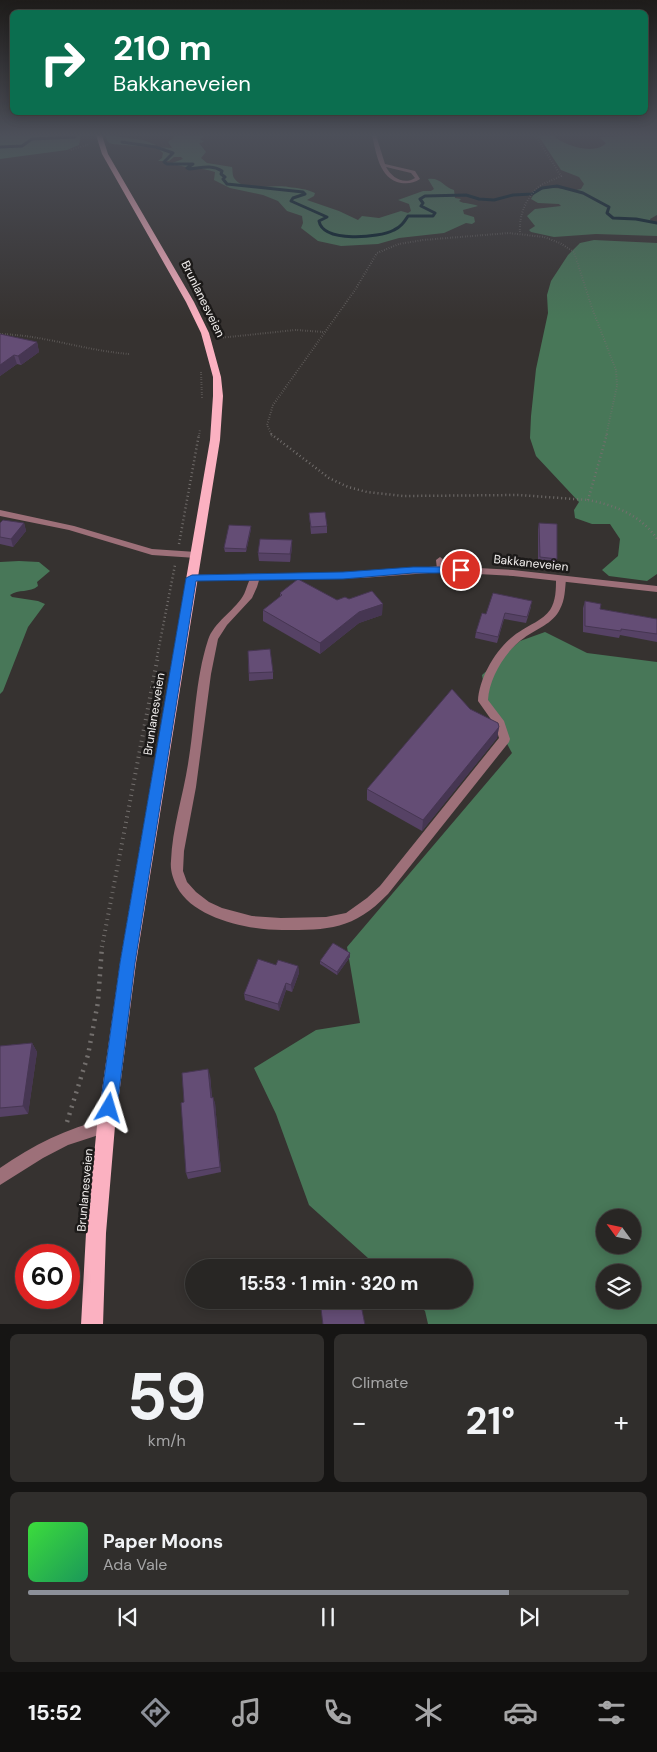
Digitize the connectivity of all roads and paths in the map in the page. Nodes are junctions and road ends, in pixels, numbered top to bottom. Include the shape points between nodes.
1 (130, 197) edge
2 (531, 197) edge
3 (520, 232) junction
4 (325, 332) junction
5 (0, 334) edge
6 (208, 340) junction
7 (130, 354) dead end
8 (201, 368) dead end
9 (202, 406) dead end
10 (201, 421) dead end
11 (588, 500) junction
12 (0, 513) edge
13 (657, 539) edge
14 (177, 554) junction
15 (196, 555) junction
16 (255, 577) junction
17 (192, 578) junction
18 (561, 579) junction
19 (657, 589) edge
20 (106, 1126) junction
21 (61, 1139) junction
22 (0, 1177) edge
23 (92, 1324) edge

1 - 6 main road, Brunlanesveien
2 - 3 path via 521,213
3 - 4 path via 409,242 377,253
3 - 11 path via 549,238 574,252 616,370 617,386
4 - 6 path via 296,330
4 - 11 path via 266,420 278,442 329,478 354,489 389,495
5 - 7 path via 34,335 107,352
6 - 15 main road, Brunlanesveien via 217,377 217,416
8 - 9 path
10 - 14 path
11 - 13 path via 638,518 648,525
12 - 14 street via 71,528 152,552
14 - 15 street
14 - 21 path via 102,945 98,1002 88,1055
15 - 17 main road, Brunlanesveien
16 - 17 street, Bakkaneveien
16 - 18 street, Bakkaneveien via 362,575 441,564
16 - 18 street via 250,596 218,628 211,646 177,871 193,898 207,907 226,916 271,924 339,921 358,914 384,890 505,739 500,724 482,701 484,690 502,655 516,638 553,614
17 - 20 main road, Brunlanesveien via 128,963
18 - 19 street, Bakkaneveien
20 - 21 street
20 - 23 main road, Brunlanesveien
21 - 22 street

